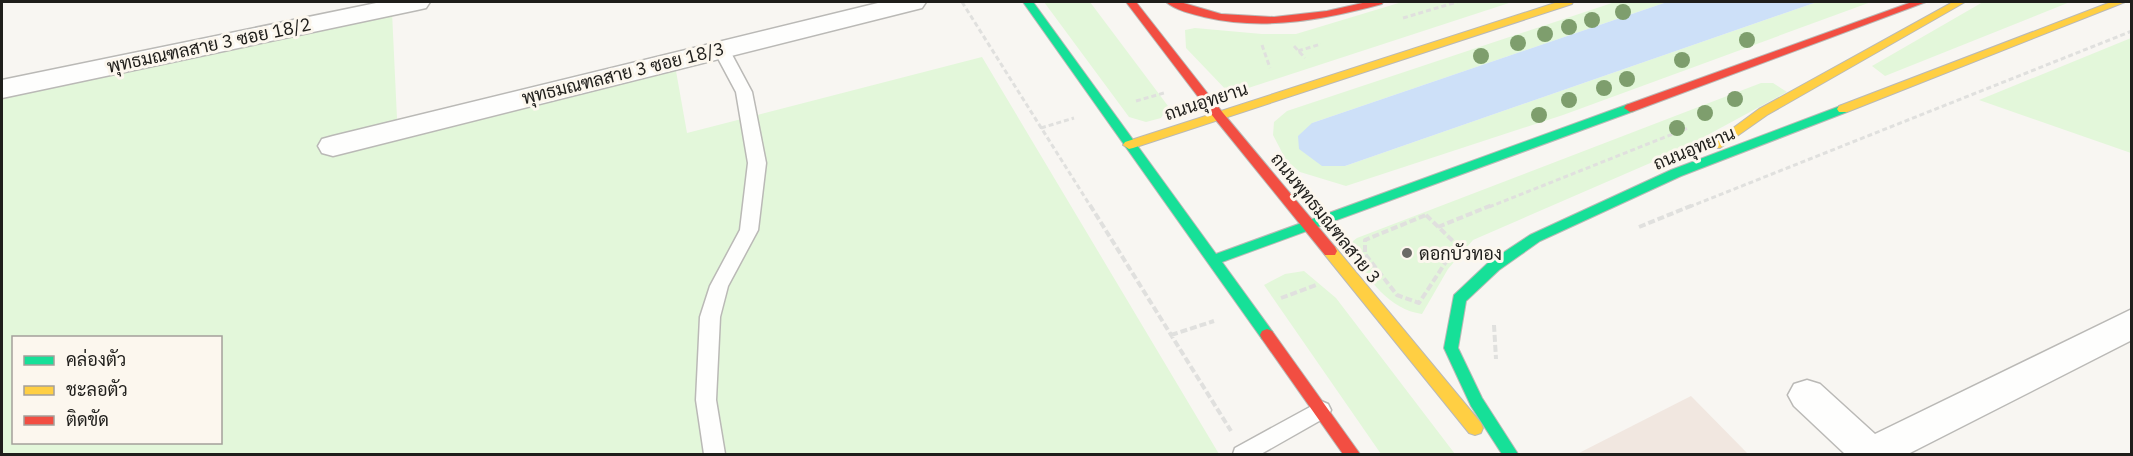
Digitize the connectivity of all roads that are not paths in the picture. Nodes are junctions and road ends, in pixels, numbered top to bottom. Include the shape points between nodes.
1 (417, 2) edge
2 (913, 2) edge
3 (1028, 2) edge
4 (1131, 2) edge
5 (1171, 2) edge
6 (1378, 2) edge
7 (1568, 2) edge
8 (1921, 2) edge
9 (1960, 2) edge
10 (2120, 2) edge
11 (721, 49) junction
12 (2, 89) edge
13 (1219, 116) junction
14 (1129, 145) junction
15 (333, 146) dead end
16 (1676, 173) junction
17 (1308, 226) junction
18 (1213, 260) junction
19 (2132, 323) edge
20 (1808, 395) dead end
21 (1321, 411) junction
22 (714, 454) edge
23 (1244, 454) edge
24 (1352, 454) edge
25 (1497, 454) edge
26 (1510, 454) edge
27 (1871, 454) edge

1 - 12 street, พุทธมณฑลสาย 3 ซอย 18/2
2 - 11 street, พุทธมณฑลสาย 3 ซอย 18/3
3 - 14 main road
4 - 13 main road, ถนนพุทธมณฑลสาย 3
5 - 6 main road via 1237,20 1273,22 1307,20
7 - 13 main road, ถนนอุทยาน
8 - 17 main road
9 - 16 main road via 1762,112
10 - 16 main road, ถนนอุทยาน
11 - 15 street, พุทธมณฑลสาย 3 ซอย 18/3
11 - 22 lane via 744,92 757,163 749,230 719,286 710,317 706,400
13 - 14 main road, ถนนอุทยาน
13 - 17 main road, ถนนพุทธมณฑลสาย 3
14 - 18 main road
16 - 26 main road, ถนนอุทยาน via 1535,238 1494,266 1459,299 1452,348 1476,402
17 - 18 main road
17 - 25 main road, ถนนพุทธมณฑลสาย 3
18 - 21 main road
19 - 27 street
20 - 27 street
21 - 23 lane
21 - 24 main road

